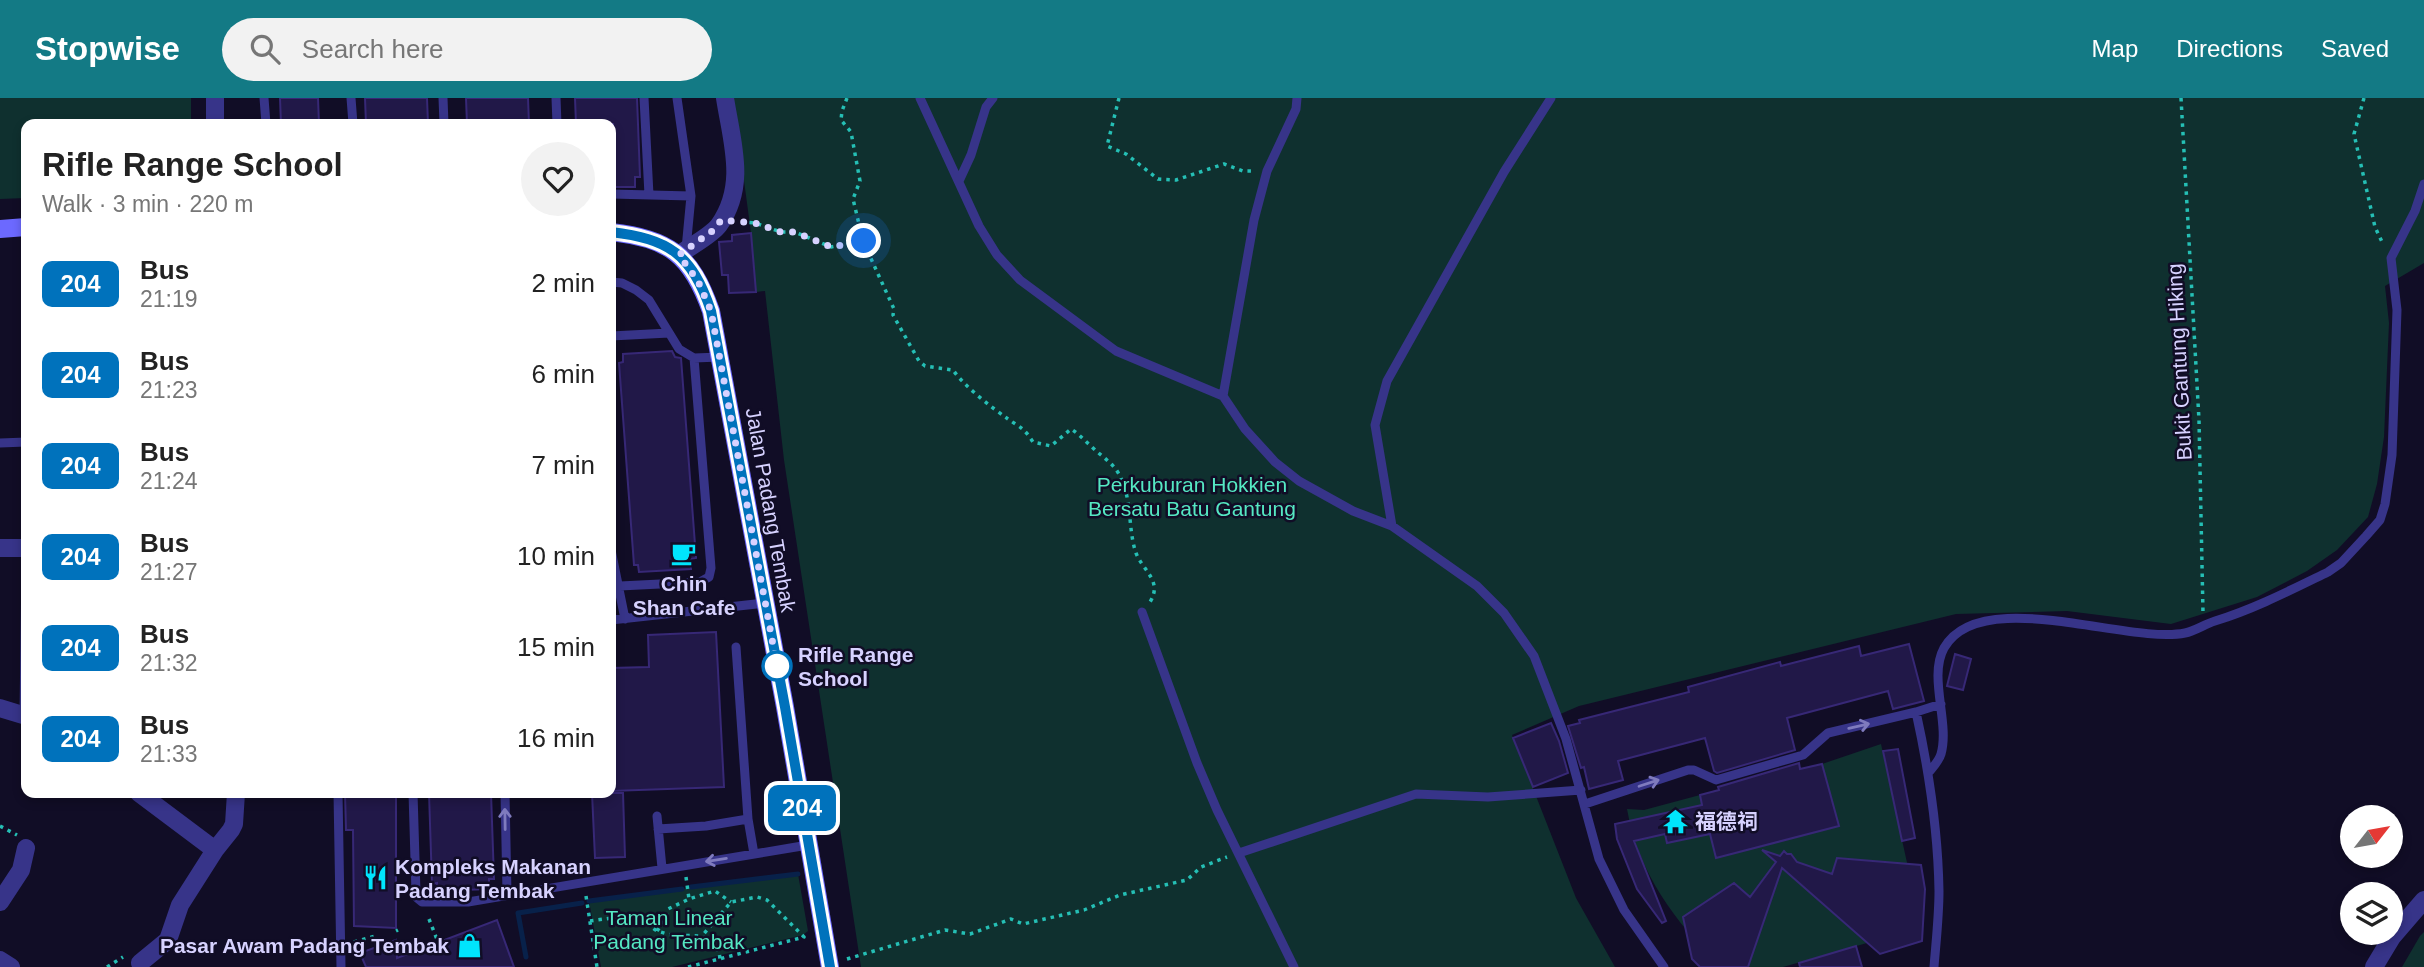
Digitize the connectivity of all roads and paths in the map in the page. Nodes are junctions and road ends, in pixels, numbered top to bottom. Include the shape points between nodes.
1 (215, 98) edge
2 (264, 98) edge
3 (351, 98) edge
4 (443, 98) edge
5 (556, 98) edge
6 (644, 98) edge
7 (677, 98) edge
8 (725, 98) edge
9 (847, 98) edge
10 (920, 98) edge
11 (993, 98) edge
12 (1119, 98) edge
13 (1297, 98) edge
14 (1551, 98) edge
15 (2181, 98) edge
16 (2364, 98) edge
17 (215, 119) edge
18 (266, 119) edge
19 (353, 119) edge
20 (444, 119) edge
21 (557, 119) edge
22 (1267, 171) junction
23 (959, 181) junction
24 (2424, 184) edge
25 (616, 194) edge
26 (649, 195) junction
27 (691, 196) junction
28 (721, 220) junction
29 (21, 227) edge
30 (0, 229) edge
31 (616, 233) edge
32 (864, 241) junction
33 (683, 252) junction
34 (2391, 258) junction
35 (616, 282) edge
36 (669, 333) junction
37 (616, 335) edge
38 (720, 354) junction
39 (694, 358) junction
40 (1223, 396) junction
41 (21, 442) edge
42 (0, 443) edge
43 (1392, 526) junction
44 (0, 548) edge
45 (21, 548) edge
46 (616, 570) edge
47 (620, 586) junction
48 (765, 603) junction
49 (1142, 612) joint
50 (625, 619) junction
51 (616, 620) edge
52 (2204, 625) junction
53 (736, 647) dead end
54 (1941, 705) junction
55 (0, 708) edge
56 (1916, 712) junction
57 (21, 714) edge
58 (1929, 772) junction
59 (1581, 790) junction
60 (146, 798) edge
61 (236, 798) edge
62 (338, 798) edge
63 (413, 798) edge
64 (505, 798) edge
65 (1585, 804) junction
66 (657, 816) dead end
67 (748, 819) junction
68 (658, 829) junction
69 (808, 845) junction
70 (26, 848) dead end
71 (215, 850) junction
72 (1239, 853) junction
73 (754, 854) junction
74 (662, 868) junction
75 (685, 874) dead end
76 (507, 894) junction
77 (585, 894) dead end
78 (689, 899) junction
79 (2424, 900) edge
80 (0, 902) edge
81 (731, 902) junction
82 (429, 919) dead end
83 (590, 921) junction
84 (657, 931) junction
85 (375, 936) dead end
86 (702, 936) junction
87 (347, 942) dead end
88 (438, 942) dead end
89 (720, 959) junction
90 (0, 960) edge
91 (139, 963) dead end
92 (830, 966) edge
93 (11, 967) edge
94 (341, 967) edge
95 (597, 967) edge
96 (688, 967) edge
97 (1293, 967) edge
98 (1664, 967) edge
99 (1934, 967) edge
100 (2374, 967) edge

1 - 17 street
2 - 18 lane
3 - 19 lane
4 - 20 lane
5 - 21 lane
6 - 26 lane
7 - 27 lane
8 - 28 street via 736,181
9 - 32 path via 841,120 851,132 860,181 853,199
10 - 23 lane
11 - 23 lane
12 - 22 path via 1107,146 1126,154 1158,179 1176,180 1224,164 1243,171
13 - 22 lane
14 - 43 lane via 1387,382 1375,425
15 - 52 path, Bukit Gantung Hiking via 2199,420
16 - 34 path via 2354,134 2375,227
22 - 40 lane
23 - 40 lane via 997,256 1020,280 1116,351
24 - 34 lane
25 - 26 lane
26 - 27 lane
27 - 33 lane
28 - 32 path via 795,232 831,247
28 - 33 street
29 - 30 street
31 - 33 street via 653,239
32 - 49 path via 894,315 919,361 953,369 985,402 1024,428 1032,442 1051,446 1071,429 1110,461 1123,480 1136,553 1153,577 1153,598
33 - 38 street, Jalan Padang Tembak via 706,296
34 - 52 lane via 2398,310 2396,368 2389,484 2380,520 2328,572
35 - 36 lane via 649,300
36 - 37 lane
36 - 39 lane via 679,349
38 - 39 lane
38 - 48 street, Jalan Padang Tembak
39 - 47 lane via 709,578
40 - 43 lane via 1245,429 1299,481
41 - 42 lane
43 - 59 lane via 1477,586 1504,613 1535,656
44 - 45 street
46 - 47 lane
47 - 50 lane
48 - 50 lane
48 - 69 street, Jalan Padang Tembak
49 - 72 lane via 1197,763
50 - 51 lane
52 - 54 lane via 2186,633 2164,634 2043,618 1984,622 1965,629 1943,649
53 - 67 lane
54 - 56 lane
54 - 58 lane via 1940,756
55 - 57 street
56 - 58 lane
65 -> 56 lane via 1688,770 1716,780 1803,755 1828,733
58 - 99 lane via 1939,892
59 - 65 lane
59 - 72 lane via 1488,797 1416,794
60 - 71 street
61 - 71 street via 233,827
62 - 94 lane
63 - 76 lane via 419,900 468,902
76 -> 64 lane
65 - 98 lane via 1599,859 1624,909
66 - 68 lane
67 - 68 lane
67 - 73 lane
68 - 74 lane
69 - 73 lane
69 - 92 street, Jalan Padang Tembak
70 - 80 street via 21,870
71 - 91 street via 180,905 168,940
72 - 92 path via 1201,867 1187,880 1120,895 1084,910 1023,924 1011,919 970,934 945,930
72 - 97 lane
73 -> 74 lane
74 - 76 lane
75 - 78 path
77 - 83 path
78 - 81 path via 715,891
78 - 84 path via 668,909
79 - 100 street via 2392,937
81 - 86 path
81 - 89 path via 757,897 767,900 804,937
82 - 88 path
83 - 84 path via 633,915
83 - 95 path
84 - 86 path
85 - 87 path
86 - 89 path via 719,951
89 - 96 path
90 - 93 street

